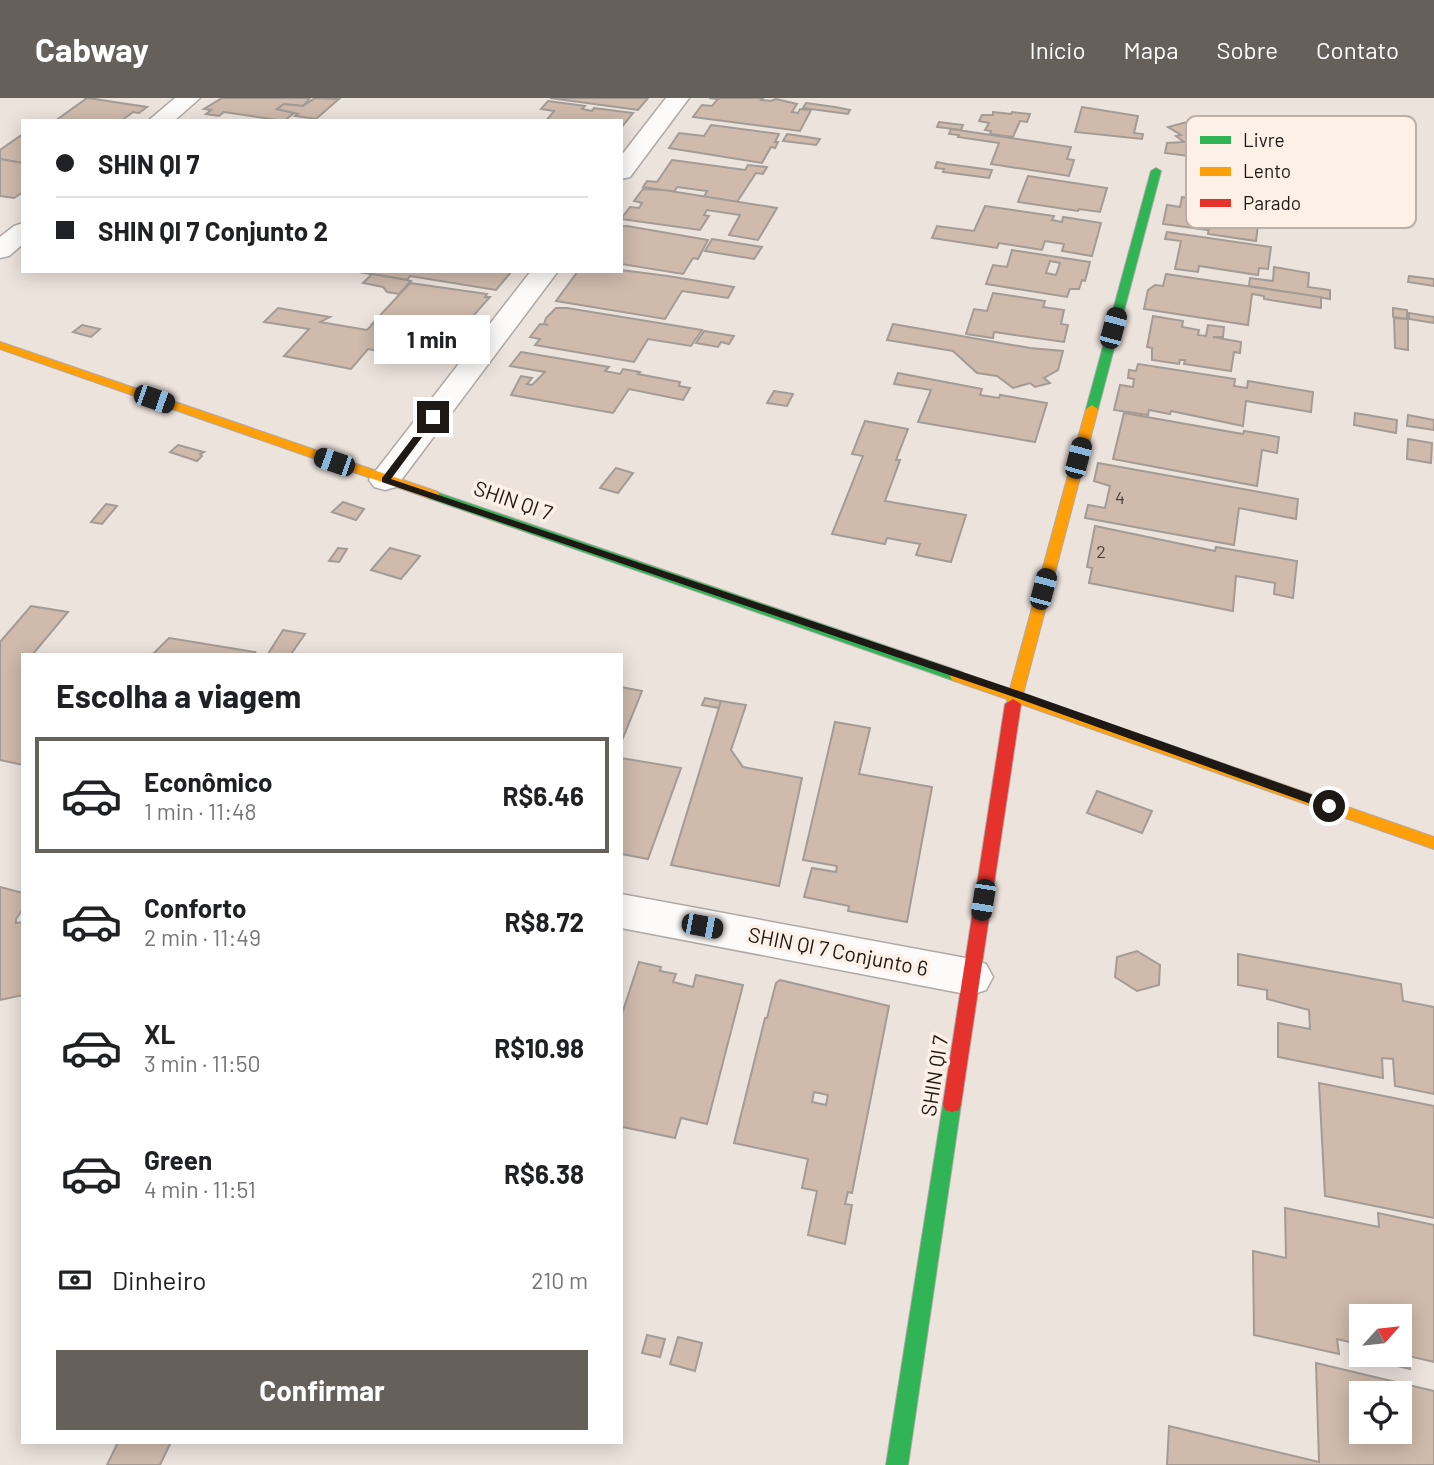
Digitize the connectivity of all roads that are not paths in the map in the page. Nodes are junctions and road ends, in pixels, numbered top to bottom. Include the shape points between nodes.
1 (188, 98) edge
2 (678, 98) edge
3 (162, 119) edge
4 (623, 169) edge
5 (1156, 171) dead end
6 (21, 233) edge
7 (0, 250) edge
8 (543, 273) edge
9 (0, 345) edge
10 (385, 480) junction
11 (1015, 694) junction
12 (1434, 843) edge
13 (623, 911) edge
14 (971, 977) junction
15 (897, 1465) edge

1 - 3 street
2 - 4 street
5 - 11 street
6 - 7 street
8 - 10 street
9 - 10 street, SHIN QI 7
10 - 11 street, SHIN QI 7
11 - 12 street, SHIN QI 7
11 - 14 street, SHIN QI 7
13 - 14 street, SHIN QI 7 Conjunto 6
14 - 15 street, SHIN QI 7

